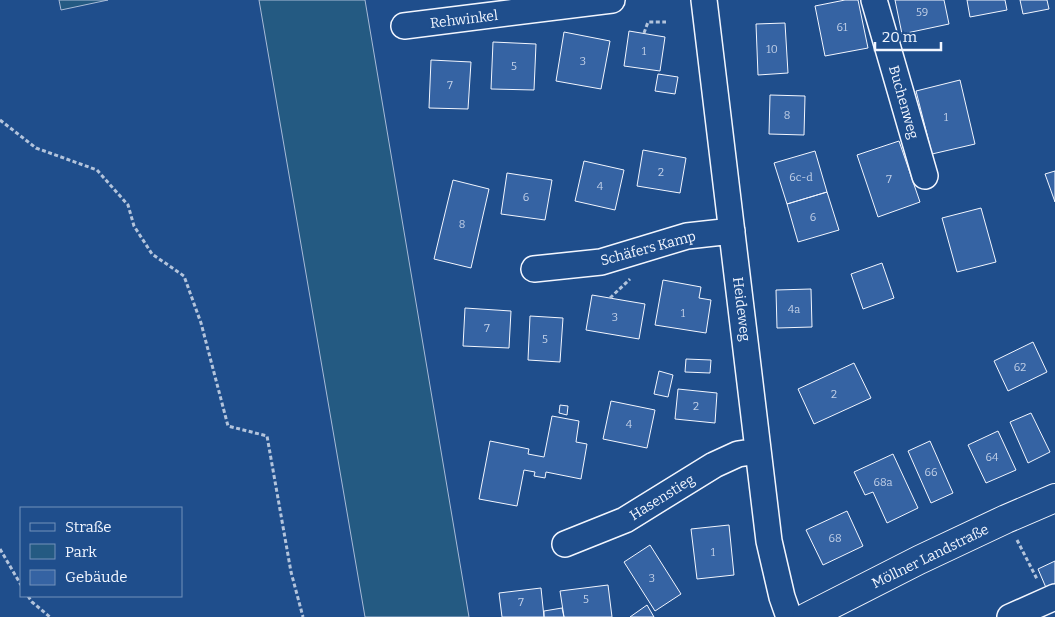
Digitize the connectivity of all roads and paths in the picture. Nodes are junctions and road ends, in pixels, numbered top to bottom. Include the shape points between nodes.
1 (612, 0) edge
2 (704, 0) edge
3 (874, 0) edge
4 (666, 22) dead end
5 (404, 26) dead end
6 (644, 33) dead end
7 (0, 120) edge
8 (925, 176) dead end
9 (732, 231) junction
10 (534, 269) dead end
11 (637, 273) dead end
12 (610, 298) dead end
13 (758, 451) junction
14 (1055, 498) edge
15 (1006, 519) junction
16 (565, 544) dead end
17 (0, 549) edge
18 (20, 583) edge
19 (29, 597) edge
20 (1051, 599) edge
21 (50, 617) edge
22 (304, 617) edge
23 (789, 617) edge
24 (807, 617) edge
25 (1010, 617) edge

1 - 5 street, Rehwinkel
2 - 9 street, Heideweg
3 - 8 street, Buchenweg
4 - 6 path via 648,22
7 - 22 path via 36,148 97,170 128,205 134,226 152,254 184,276 228,426 267,436 291,572
9 - 10 street, Schäfers Kamp via 687,236 601,262
9 - 13 street, Heideweg
11 - 12 path
13 - 16 street, Hasenstieg via 738,454 714,465 625,520
13 - 23 street, Heideweg via 769,541
14 - 15 main road, Möllner Landstraße
15 - 20 path
15 - 24 main road, Möllner Landstraße
17 - 18 path
19 - 21 path
20 - 25 street

